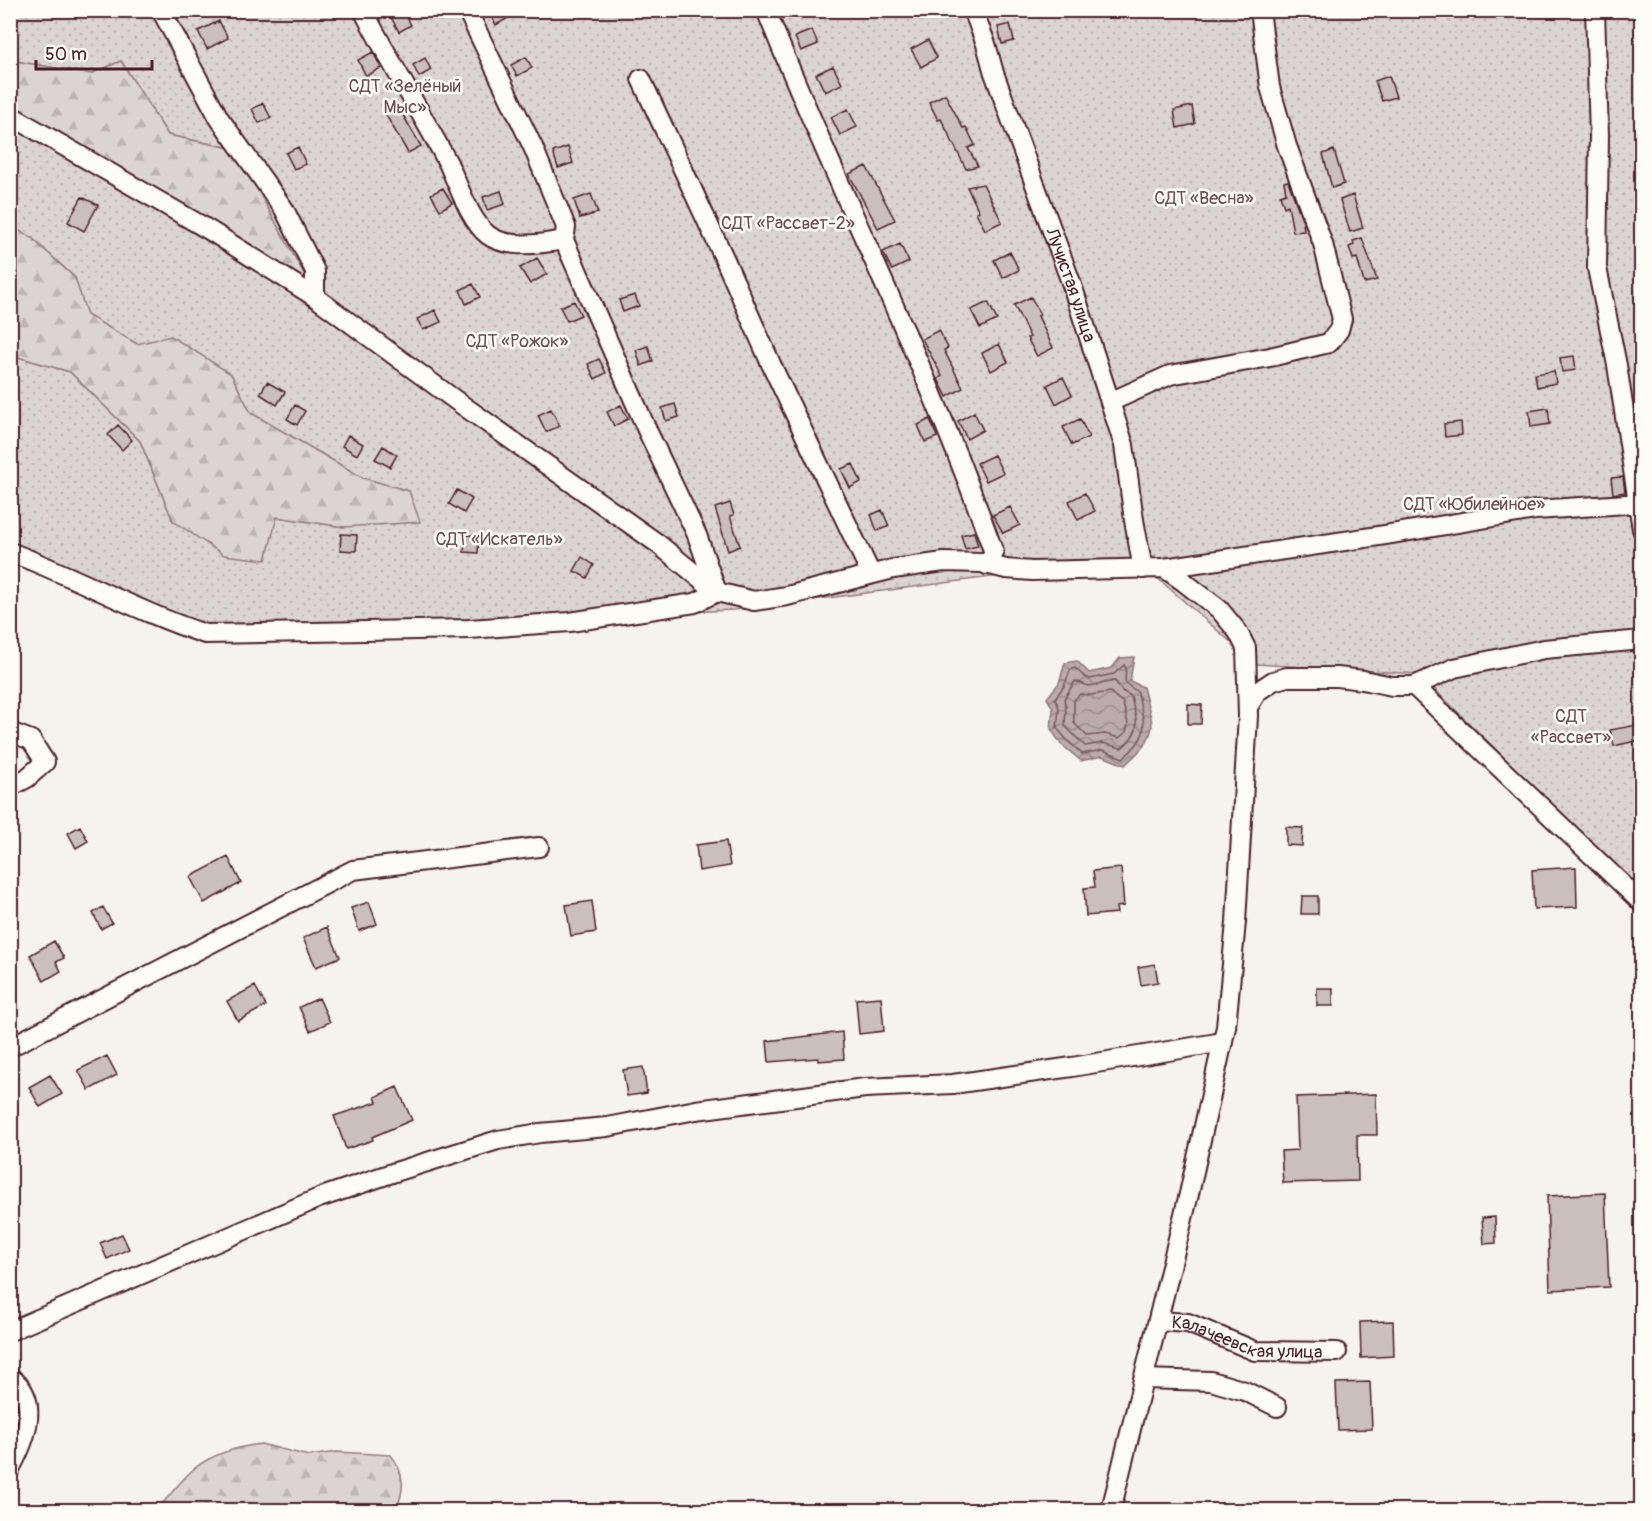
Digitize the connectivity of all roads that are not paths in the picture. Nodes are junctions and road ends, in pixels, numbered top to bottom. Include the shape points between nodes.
1 (161, 10) edge
2 (363, 10) edge
3 (467, 10) edge
4 (766, 10) edge
5 (973, 10) edge
6 (1260, 10) edge
7 (1595, 10) edge
8 (641, 79) dead end
9 (10, 115) edge
10 (564, 240) junction
11 (315, 297) junction
12 (1110, 402) junction
13 (1639, 503) edge
14 (1641, 529) edge
15 (10, 552) edge
16 (987, 565) junction
17 (1164, 568) junction
18 (1143, 569) junction
19 (871, 574) junction
20 (717, 592) junction
21 (1641, 640) edge
22 (1414, 686) junction
23 (1248, 707) junction
24 (10, 732) edge
25 (10, 787) edge
26 (539, 847) dead end
27 (1641, 903) edge
28 (1223, 1042) junction
29 (10, 1047) edge
30 (1158, 1321) junction
31 (10, 1330) edge
32 (1337, 1352) dead end
33 (10, 1377) edge
34 (1143, 1379) junction
35 (1277, 1407) dead end
36 (10, 1469) edge
37 (1111, 1510) edge

1 - 11 street via 219,118 284,209 315,271
2 - 10 street via 478,225 489,236 512,244
3 - 10 street via 533,147 566,227
4 - 16 street via 976,502 994,553
5 - 12 street, Лучистая улица
6 - 12 street via 1270,87 1323,244 1342,319 1339,330 1329,343 1170,375
7 - 13 street via 1599,136 1597,268
8 - 19 street
9 - 11 street via 209,230
10 - 20 street via 697,535
11 - 20 street via 657,543
12 - 18 street, Лучистая улица via 1124,445
13 - 14 street
13 - 17 street via 1535,510
15 - 20 street via 205,634 470,629 570,622 695,603
16 - 18 street via 1032,571
16 - 19 street via 944,562
17 - 18 street
17 - 23 street via 1218,609 1238,632 1246,648
19 - 20 street via 754,601
21 - 22 street via 1544,650 1454,668
22 - 23 street via 1287,677 1258,691
22 - 27 street
23 - 28 street via 1236,922
24 - 25 street via 31,740 45,762
26 - 29 street via 353,870
28 - 30 street
28 - 31 street via 953,1084 865,1088 498,1140 319,1198
30 - 32 street, Калачеевская улица via 1188,1323 1255,1352
30 - 34 street
33 - 36 street via 25,1391 30,1411
34 - 35 street via 1211,1381 1245,1390
34 - 37 street

